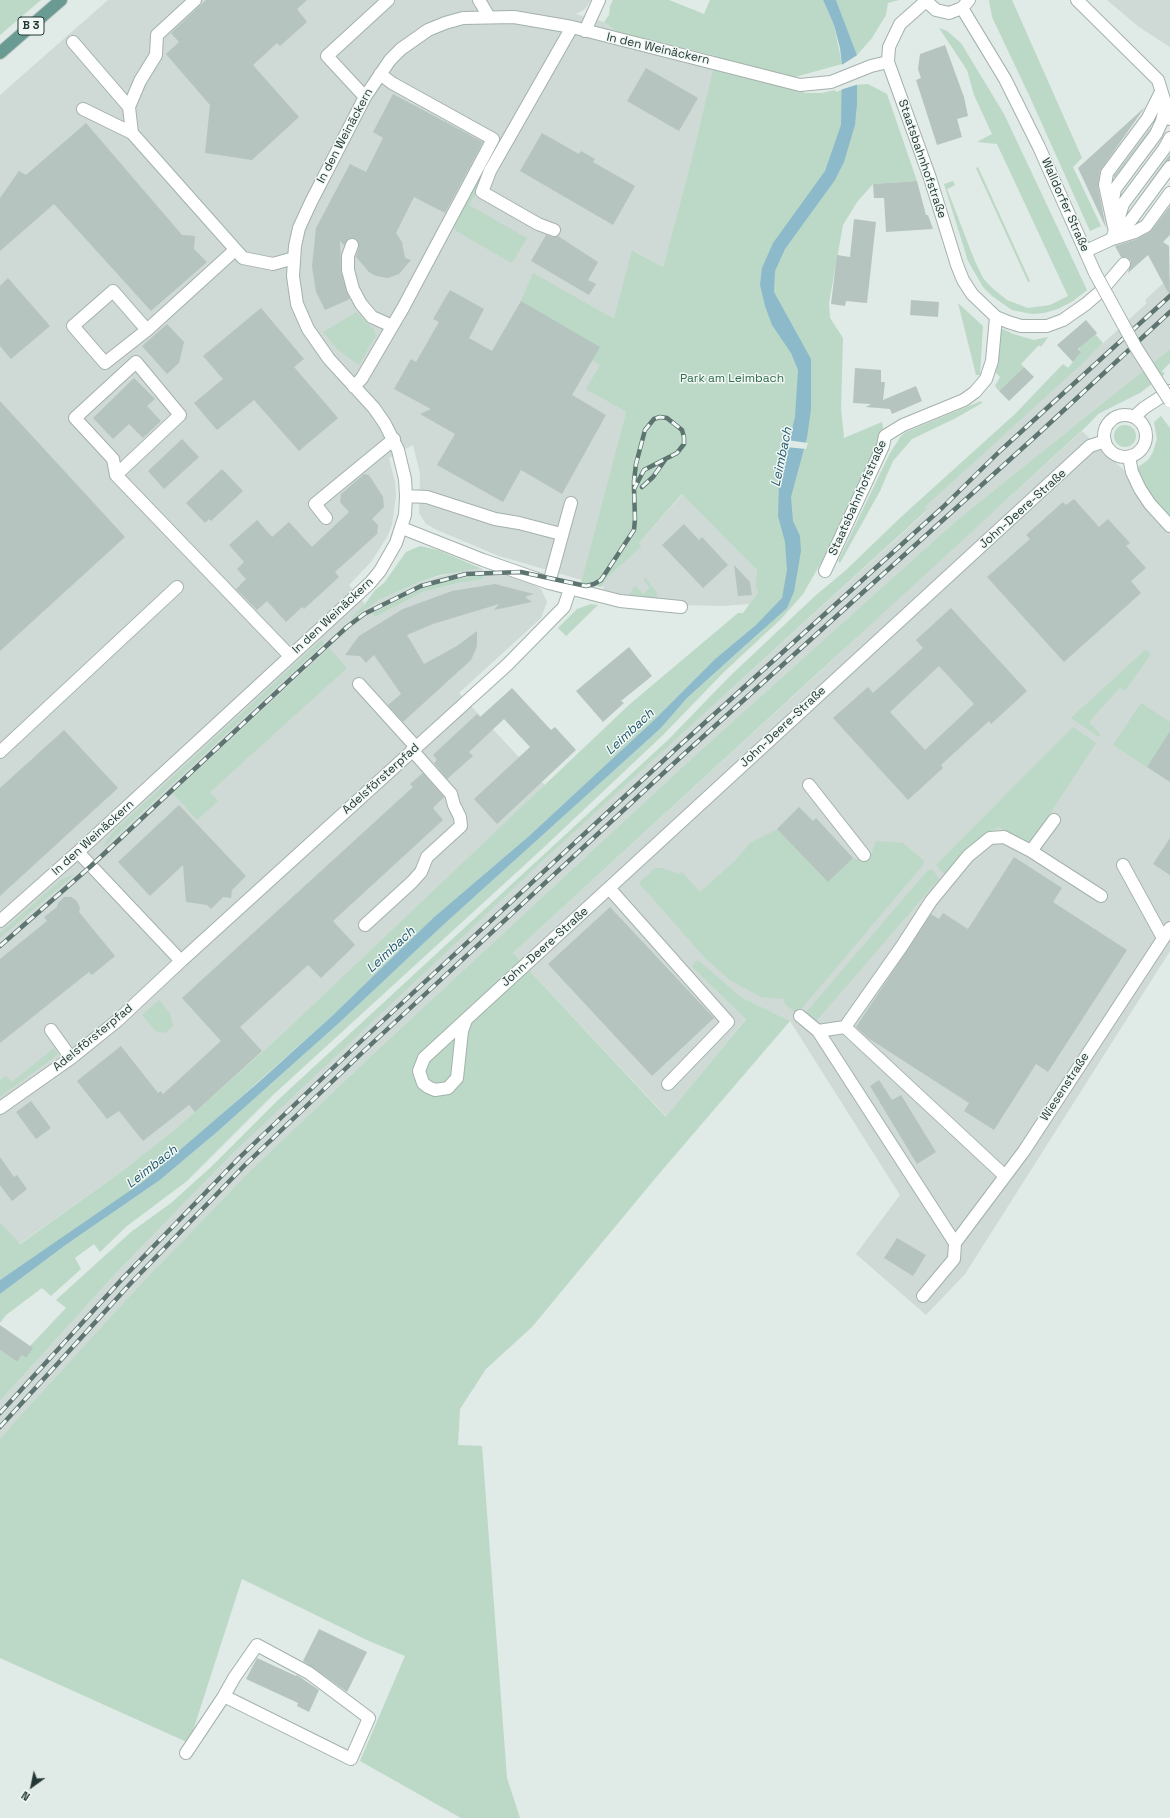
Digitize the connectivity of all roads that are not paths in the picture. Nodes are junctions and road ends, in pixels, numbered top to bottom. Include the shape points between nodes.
1 (61, 0) edge
2 (195, 0) edge
3 (388, 0) edge
4 (479, 0) edge
5 (1077, 0) edge
6 (597, 1) edge
7 (926, 1) edge
8 (966, 4) edge
9 (489, 17) junction
10 (572, 27) junction
11 (585, 31) junction
12 (73, 42) dead end
13 (0, 53) edge
14 (888, 62) junction
15 (380, 74) junction
16 (1161, 92) junction
17 (365, 96) junction
18 (1165, 104) junction
19 (129, 107) junction
20 (84, 109) dead end
21 (1170, 119) edge
22 (132, 132) junction
23 (1170, 138) edge
24 (1170, 167) edge
25 (1170, 194) edge
26 (1111, 208) junction
27 (554, 230) dead end
28 (1113, 233) junction
29 (352, 245) dead end
30 (235, 250) junction
31 (1086, 251) junction
32 (294, 258) junction
33 (1124, 264) dead end
34 (996, 317) junction
35 (392, 326) junction
36 (147, 330) junction
37 (354, 387) junction
38 (1170, 391) edge
39 (1170, 401) edge
40 (1134, 417) junction
41 (394, 439) junction
42 (1104, 441) junction
43 (1129, 456) junction
44 (116, 474) junction
45 (406, 496) junction
46 (571, 503) dead end
47 (326, 518) dead end
48 (1170, 526) edge
49 (402, 528) junction
50 (561, 534) junction
51 (825, 571) dead end
52 (550, 583) junction
53 (177, 587) dead end
54 (570, 589) junction
55 (681, 607) dead end
56 (290, 656) junction
57 (358, 684) dead end
58 (414, 749) junction
59 (0, 752) edge
60 (809, 785) dead end
61 (1054, 820) dead end
62 (1030, 851) junction
63 (78, 852) junction
64 (864, 855) dead end
65 (1123, 865) dead end
66 (609, 888) junction
67 (1101, 896) dead end
68 (0, 921) edge
69 (365, 925) dead end
70 (1167, 933) edge
71 (181, 961) junction
72 (800, 1016) dead end
73 (466, 1020) junction
74 (845, 1026) junction
75 (50, 1030) dead end
76 (818, 1031) junction
77 (71, 1058) junction
78 (668, 1084) dead end
79 (0, 1108) edge
80 (1005, 1176) junction
81 (955, 1243) junction
82 (923, 1296) dead end
83 (224, 1696) junction
84 (186, 1753) dead end

1 - 13 main road, B 3
2 - 19 street via 157,35 156,55 140,81
3 - 17 street via 327,56
4 - 9 street
5 - 16 street via 1158,80
6 - 11 street
7 - 8 street, Walldorfer Straße via 936,10 949,13
7 - 14 street, Staatsbahnhofstraße via 900,24 889,47
8 - 31 street, Walldorfer Straße via 1039,147
9 - 10 street, In den Weinäckern via 514,17
9 - 15 street, In den Weinäckern via 463,18 428,30 401,49
10 - 11 street, In den Weinäckern
10 - 27 street via 490,171 482,192 538,224
11 - 14 street, In den Weinäckern via 800,85 831,82
12 - 19 street
14 - 34 street, Staatsbahnhofstraße via 963,280 972,294
15 - 17 street, In den Weinäckern
15 - 35 street via 493,139
16 - 18 street
16 - 26 street via 1148,118 1107,173 1105,185
17 - 32 street, In den Weinäckern via 311,202 300,228
18 - 21 street
18 - 26 street via 1159,127 1115,189
19 - 22 street
20 - 22 street
22 - 30 street
23 - 28 street via 1123,204
24 - 28 street via 1131,220
25 - 28 street via 1146,226 1135,232
26 - 28 street
28 - 31 street
29 - 35 street via 348,256 348,270 353,289 372,317
30 - 32 street via 243,258 251,261 273,264
30 - 36 street
31 - 39 street, Walldorfer Straße, bridge via 1131,340
32 - 37 street, In den Weinäckern via 294,289 301,315 316,340
33 - 34 street, Staatsbahnhofstraße via 1101,291 1072,315 1055,324 1021,326
34 - 51 street, Staatsbahnhofstraße via 990,370 982,386 964,400 903,425 885,436 883,446
35 - 37 street via 362,378
36 - 36 street via 105,363 72,326 114,291
37 - 41 street, In den Weinäckern via 374,408
38 - 40 street
40 - 42 street via 1119,416 1112,420 1107,425
40 - 43 street via 1142,424 1146,434 1144,444 1138,452
41 - 45 street, In den Weinäckern via 402,464
41 - 47 street via 315,504
42 - 43 street via 1118,456
42 - 66 street, John-Deere-Straße via 1090,446
43 - 48 street via 1132,472 1140,489
44 - 44 street via 180,415 136,362 76,418 112,459
44 - 56 street, In den Weinäckern
45 - 49 street, In den Weinäckern
45 - 50 street via 427,497 495,518
46 - 50 street
49 - 52 street
49 - 56 street, In den Weinäckern via 389,556 370,583
50 - 52 street
52 - 54 street
53 - 59 street
54 - 55 street via 632,603
54 - 58 street, Adelsförsterpfad via 566,603 560,611 508,664
56 - 63 street, In den Weinäckern
57 - 58 street
58 - 69 street via 451,794 461,826 427,857 421,872 412,882
58 - 71 street, Adelsförsterpfad
60 - 64 street
61 - 62 street
62 - 67 street
62 - 74 street via 1004,837 990,838 968,856 931,901
63 - 68 street, In den Weinäckern
63 - 71 street
65 - 70 street
66 - 73 street, John-Deere-Straße
66 - 78 street via 728,1022
70 - 80 street, Wiesenstraße via 1024,1152
71 - 77 street, Adelsförsterpfad via 116,1022
72 - 76 street
73 - 73 street, John-Deere-Straße via 420,1064 420,1077 428,1088 448,1088 457,1078 462,1031
74 - 76 street
74 - 80 street
75 - 77 street
76 - 81 street
77 - 79 street, Adelsförsterpfad
80 - 81 street, Wiesenstraße
81 - 82 street, Wiesenstraße via 954,1259
83 - 83 street via 351,1759 369,1718 309,1673 257,1645
83 - 84 street

